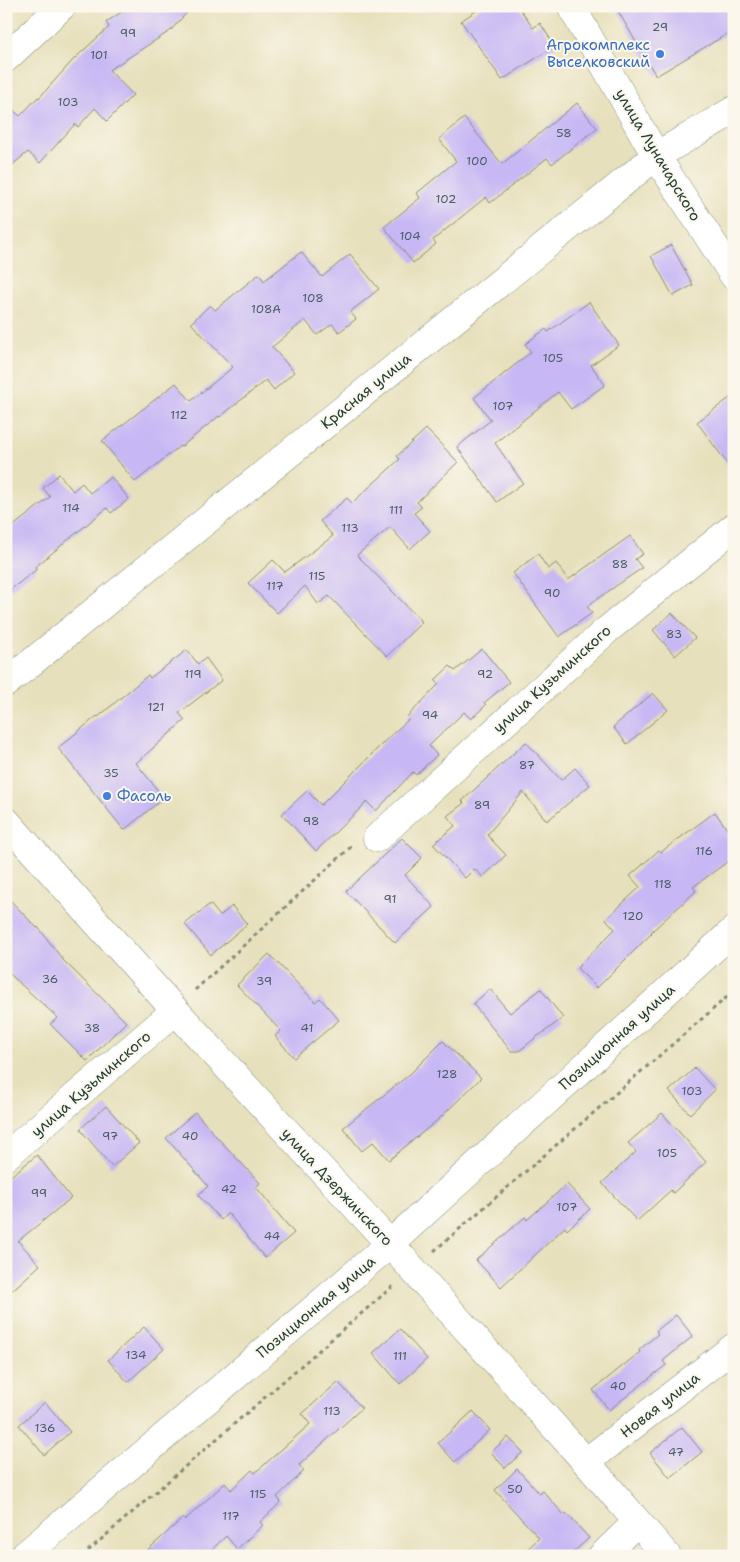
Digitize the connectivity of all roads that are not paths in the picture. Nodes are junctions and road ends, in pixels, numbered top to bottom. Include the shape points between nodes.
1 (62, 6) edge
2 (571, 6) edge
3 (6, 58) edge
4 (734, 110) edge
5 (656, 156) junction
6 (734, 276) edge
7 (734, 527) edge
8 (6, 683) edge
9 (6, 821) edge
10 (376, 838) road end
11 (734, 930) edge
12 (175, 1010) junction
13 (6, 1156) edge
14 (390, 1244) junction
15 (734, 1347) edge
16 (586, 1462) junction
17 (637, 1522) junction
18 (24, 1556) edge
19 (602, 1556) edge
20 (667, 1556) edge

1 - 3 street
2 - 5 street, улица Луначарского
4 - 5 street, Красная улица
5 - 6 street, улица Луначарского
5 - 8 street, Красная улица
7 - 10 street, улица Кузьминского via 606,630
9 - 12 street, улица Дзержинского
11 - 14 street, Позиционная улица
12 - 13 street, улица Кузьминского
12 - 14 street, улица Дзержинского
14 - 16 street, улица Дзержинского
14 - 18 street, Позиционная улица
15 - 16 street, Новая улица
16 - 17 street, улица Дзержинского
17 - 19 street
17 - 20 street, улица Дзержинского

